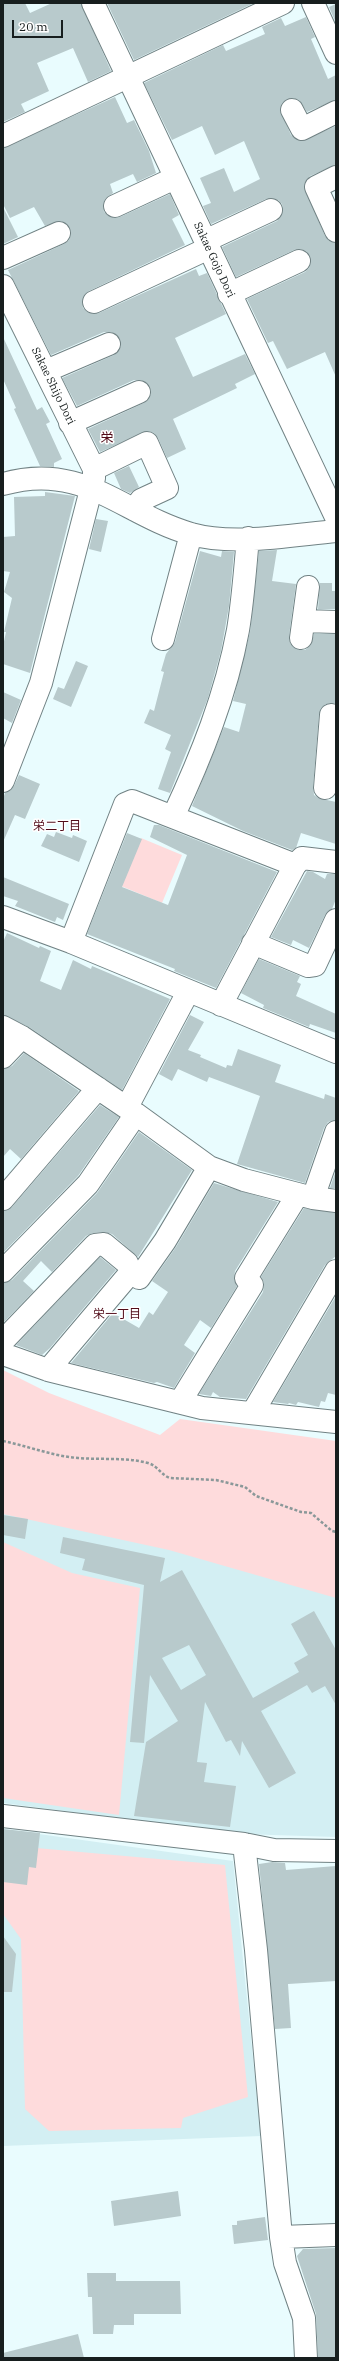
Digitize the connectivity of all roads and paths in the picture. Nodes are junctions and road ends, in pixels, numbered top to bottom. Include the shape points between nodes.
1 (94, 3) edge
2 (283, 3) edge
3 (312, 3) edge
4 (336, 53) edge
5 (128, 76) junction
6 (292, 110) dead end
7 (336, 112) edge
8 (3, 136) edge
9 (336, 177) edge
10 (175, 178) junction
11 (115, 206) dead end
12 (271, 210) dead end
13 (336, 231) edge
14 (59, 232) dead end
15 (207, 244) junction
16 (3, 258) edge
17 (299, 261) dead end
18 (3, 286) edge
19 (229, 294) junction
20 (94, 302) dead end
21 (109, 344) dead end
22 (46, 371) junction
23 (139, 392) dead end
24 (70, 423) junction
25 (93, 478) junction
26 (3, 484) edge
27 (135, 510) junction
28 (336, 517) edge
29 (336, 531) edge
30 (191, 534) junction
31 (248, 538) junction
32 (308, 587) dead end
33 (336, 622) edge
34 (163, 639) dead end
35 (336, 716) edge
36 (3, 782) edge
37 (325, 788) dead end
38 (173, 817) junction
39 (336, 862) edge
40 (295, 865) junction
41 (3, 917) edge
42 (336, 920) edge
43 (71, 942) junction
44 (253, 943) junction
45 (188, 992) junction
46 (221, 1006) junction
47 (3, 1027) edge
48 (22, 1037) junction
49 (336, 1052) edge
50 (3, 1057) edge
51 (98, 1088) junction
52 (132, 1110) junction
53 (336, 1132) edge
54 (209, 1167) junction
55 (306, 1196) junction
56 (3, 1199) edge
57 (336, 1201) edge
58 (3, 1271) edge
59 (336, 1271) edge
60 (130, 1272) junction
61 (3, 1341) edge
62 (3, 1354) edge
63 (48, 1370) junction
64 (180, 1402) junction
65 (253, 1412) junction
66 (336, 1422) edge
67 (3, 1441) edge
68 (336, 1532) edge
69 (3, 1816) edge
70 (244, 1844) junction
71 (336, 1851) edge
72 (336, 2235) edge
73 (282, 2237) junction
74 (306, 2358) edge

1 - 5 street, Sakae Gojo Dori
2 - 5 street
3 - 4 street
5 - 8 street
5 - 10 street, Sakae Gojo Dori
6 - 7 street via 302,129
9 - 13 street via 316,187
10 - 11 street
10 - 15 street, Sakae Gojo Dori
12 - 15 street
14 - 16 street
15 - 19 street, Sakae Gojo Dori
15 - 20 street
17 - 19 street
18 - 22 street, Sakae Shijo Dori
19 - 28 street, Sakae Gojo Dori
21 - 22 street
22 - 24 street, Sakae Shijo Dori
23 - 24 street
24 - 25 street, Sakae Shijo Dori
25 - 26 street via 27,480
25 - 27 street
25 - 27 street via 147,443 167,488 141,500
25 - 36 street via 41,683
27 - 30 street
29 - 31 street
30 - 31 street
30 - 34 street
31 - 38 street via 238,629 223,689 199,762
32 - 33 street via 303,630
35 - 37 street via 331,715
38 - 40 street
38 - 43 street via 132,801 125,804
39 - 40 street via 302,858
40 - 44 street
41 - 43 street
42 - 44 street via 315,964 308,966
43 - 45 street
44 - 46 street
45 - 46 street
45 - 52 street
46 - 49 street
47 - 48 street
48 - 50 street
48 - 51 street
51 - 52 street
51 - 56 street
52 - 54 street
52 - 58 street via 88,1184
53 - 55 street
54 - 55 street via 244,1180
54 - 60 street via 165,1241 139,1278
55 - 57 street
55 - 64 street via 246,1278 252,1285
59 - 65 street
60 - 61 street via 127,1263 104,1244 95,1245
60 - 63 street
62 - 63 street
63 - 64 street
64 - 65 street via 202,1408
65 - 66 street
67 - 68 path via 24,1445 49,1455 131,1460 156,1466 163,1475 170,1478 233,1483 245,1487 256,1496 310,1513
69 - 70 street
70 - 71 street via 274,1850
70 - 73 street
72 - 73 street
73 - 74 street via 285,2263 304,2318

